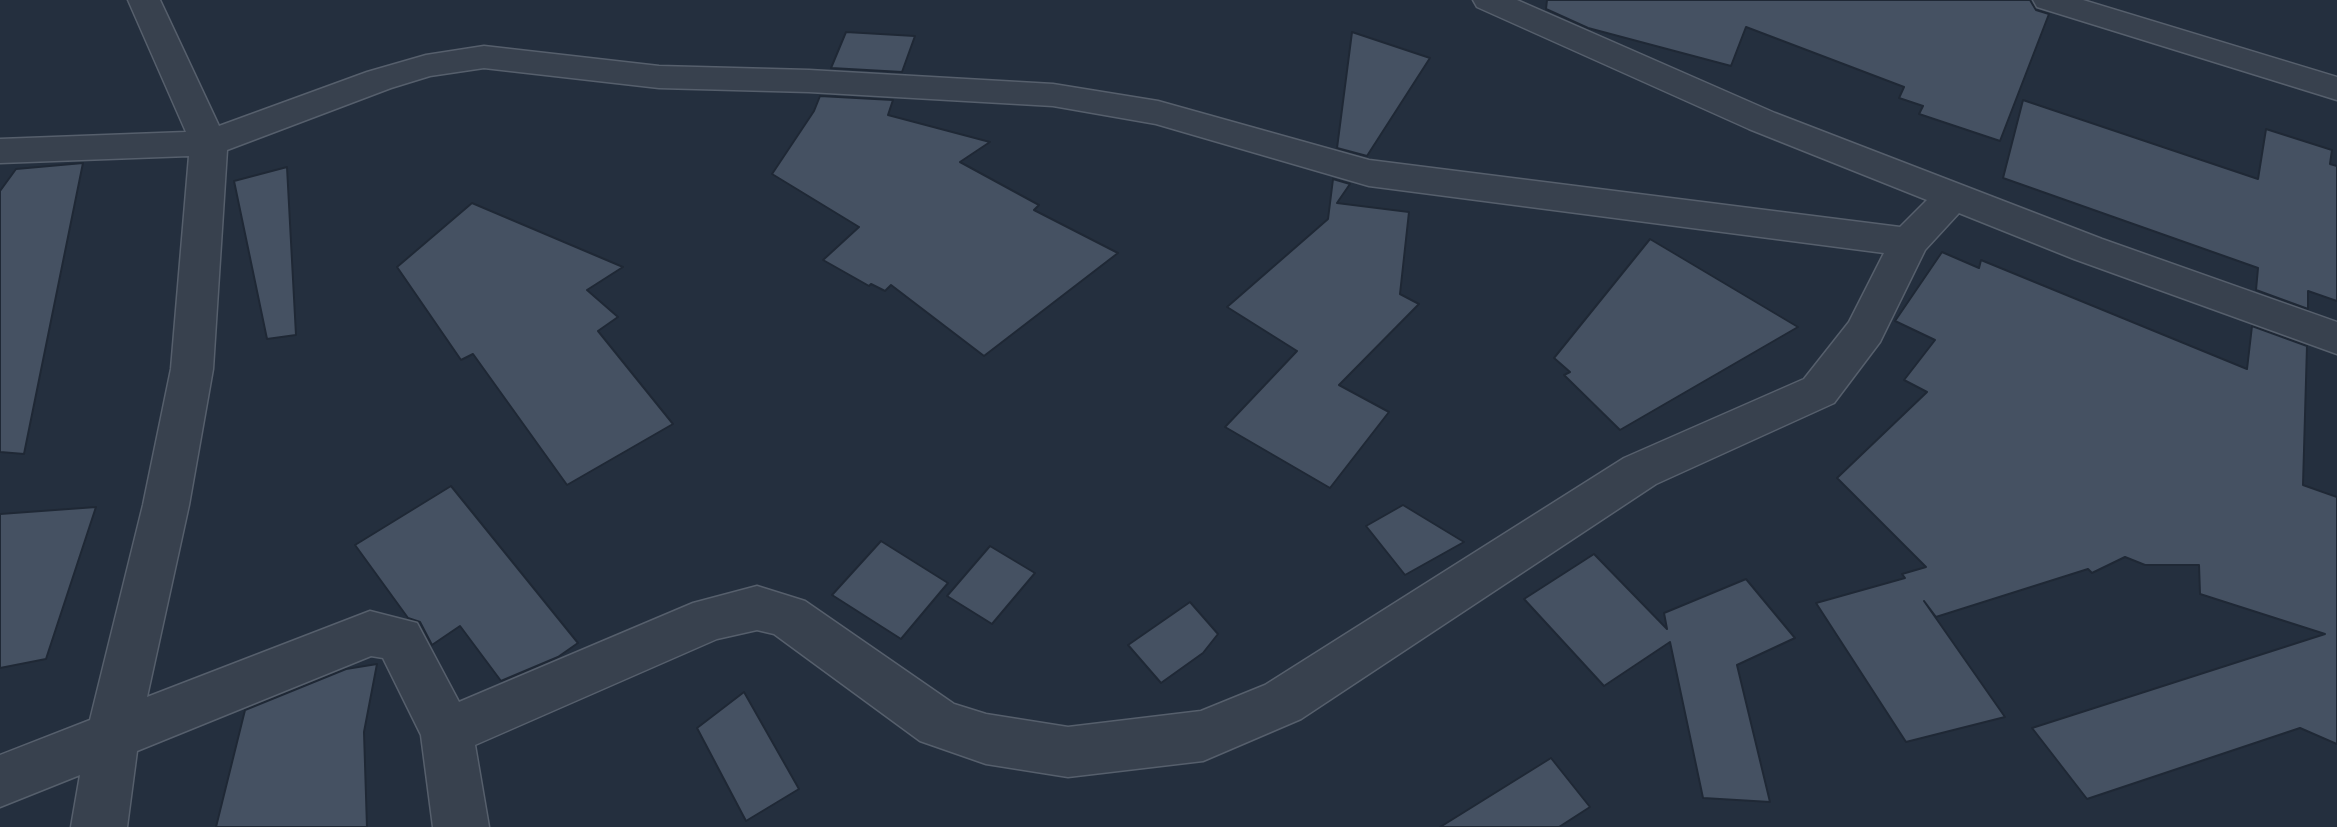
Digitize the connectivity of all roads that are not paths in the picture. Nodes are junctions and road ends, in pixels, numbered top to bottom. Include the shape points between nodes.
1 (144, 0) edge
2 (1489, 0) edge
3 (2049, 0) edge
4 (2337, 89) edge
5 (209, 143) junction
6 (0, 151) edge
7 (1953, 196) junction
8 (1909, 242) junction
9 (2337, 338) edge
10 (447, 732) junction
11 (112, 738) junction
12 (0, 781) edge
13 (99, 827) edge
14 (461, 827) edge

1 - 5 street
2 - 7 street via 1762,121
3 - 4 street
5 - 6 street
5 - 8 street via 426,66 484,57 659,77 1053,95 1158,113 1369,173
5 - 11 street via 192,369
7 - 8 street
7 - 9 street
8 - 10 street via 1865,331 1819,391 1640,471 1283,702 1203,736 1068,752 986,739 939,724 788,616 757,608 711,619
10 - 11 street via 399,639 370,633
10 - 14 street
11 - 12 street
11 - 13 street

